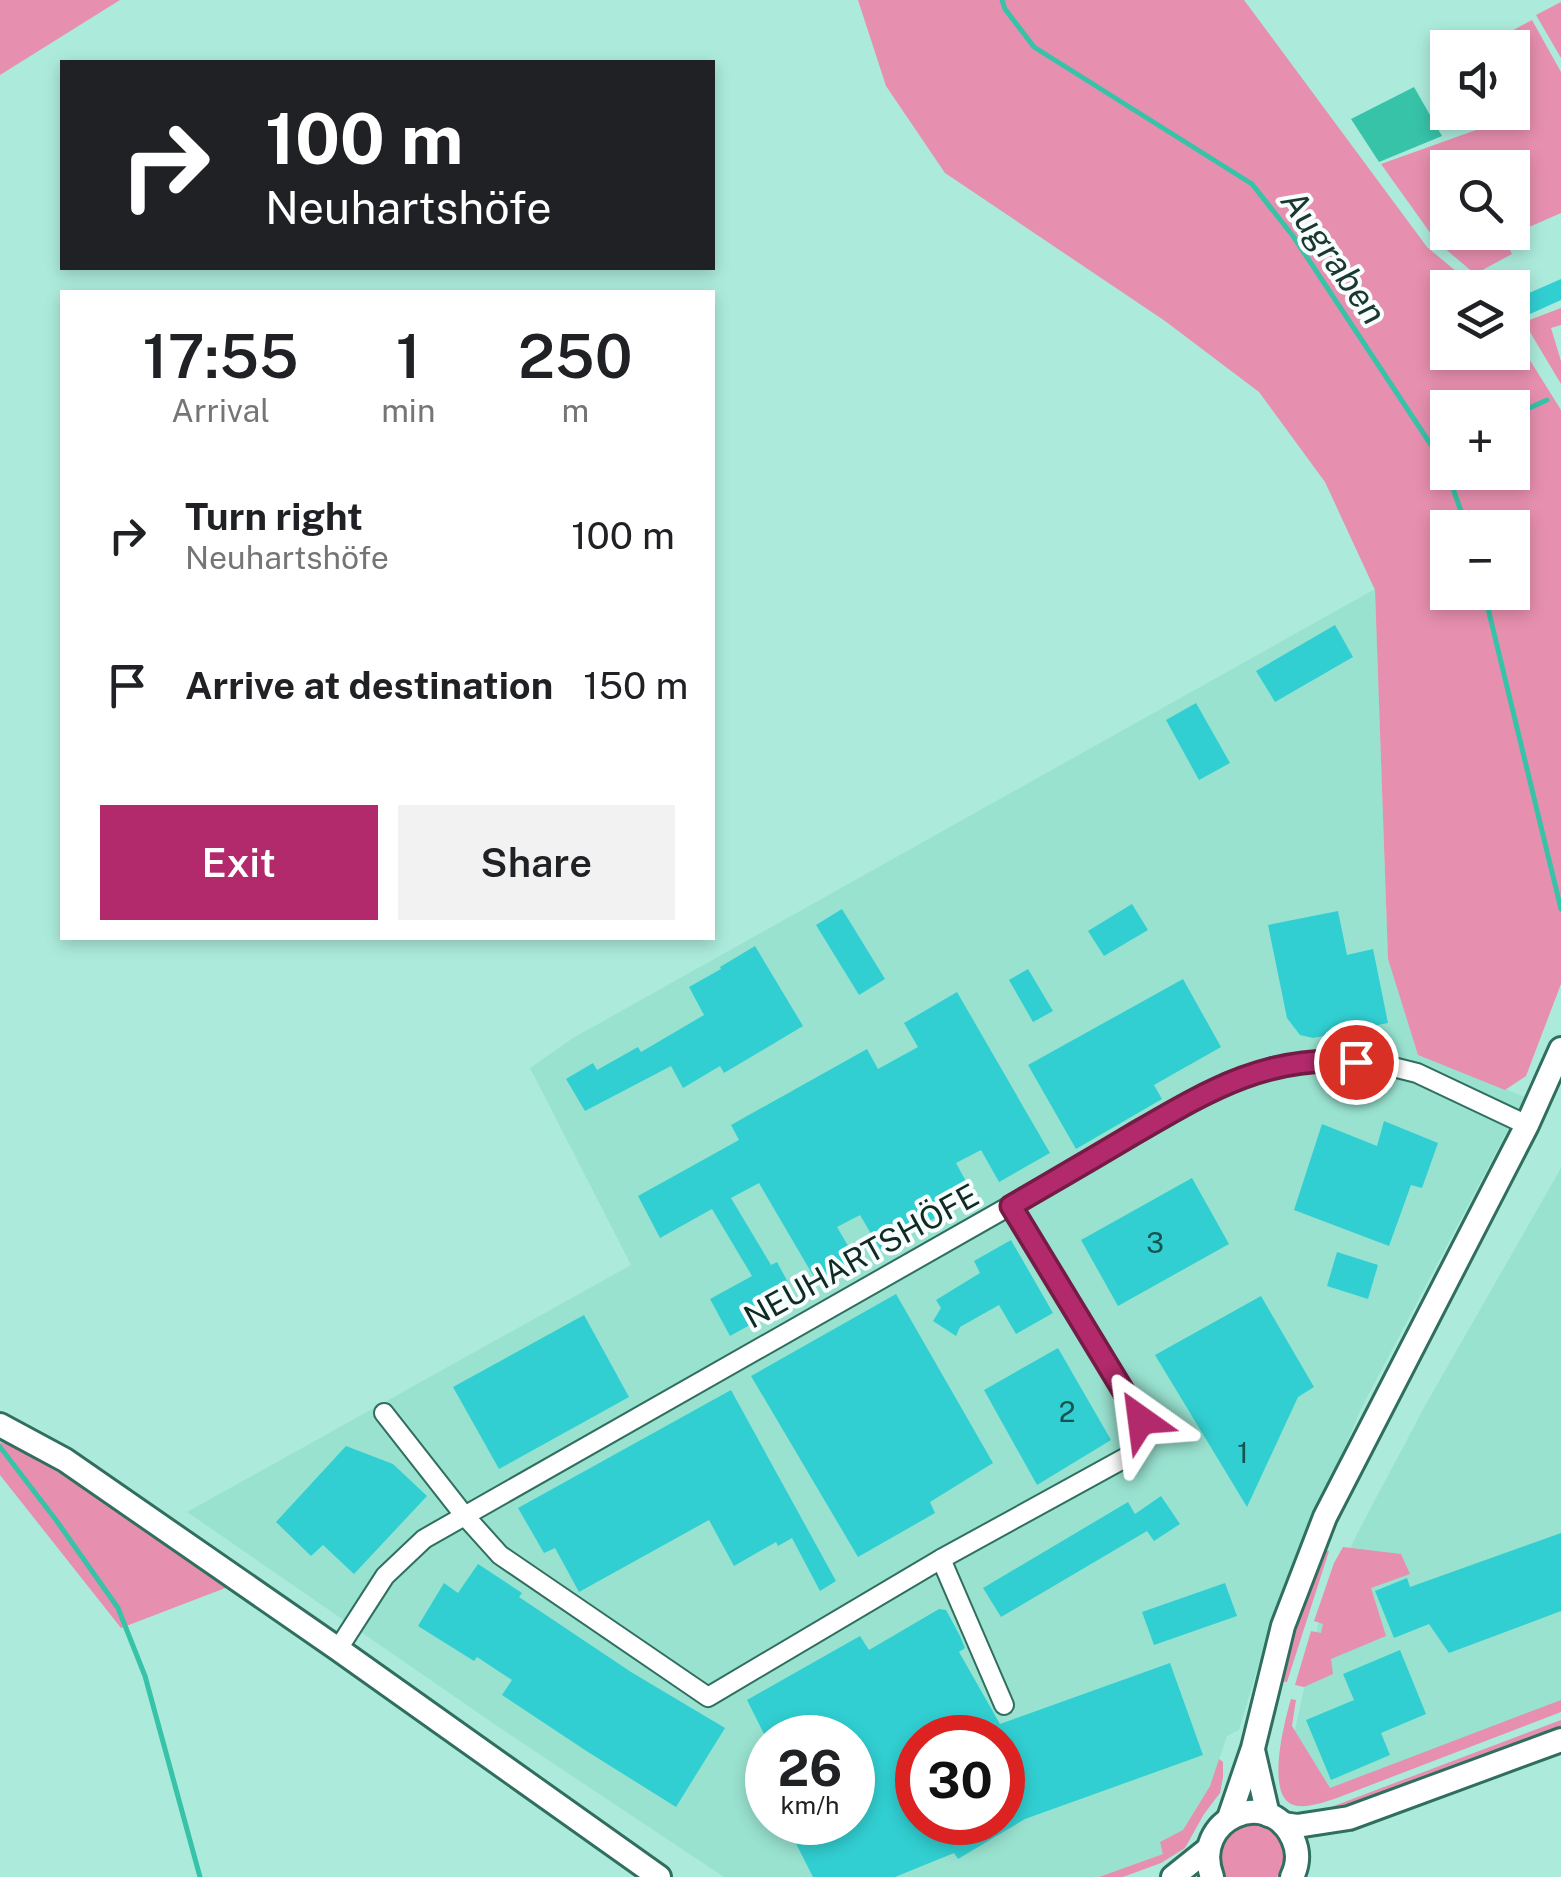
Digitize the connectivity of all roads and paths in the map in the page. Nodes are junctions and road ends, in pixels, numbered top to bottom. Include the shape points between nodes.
1 (1561, 1049) edge
2 (1527, 1125) junction
3 (1011, 1206) junction
4 (384, 1412) dead end
5 (0, 1425) edge
6 (464, 1514) junction
7 (941, 1559) junction
8 (338, 1649) junction
9 (1004, 1705) dead end
10 (1561, 1740) edge
11 (1253, 1748) junction
12 (1229, 1818) junction
13 (1348, 1818) junction
14 (1276, 1819) junction
15 (1208, 1848) junction
16 (1295, 1866) edge
17 (659, 1877) edge
18 (1173, 1877) edge
19 (1212, 1877) edge

1 - 2 street
2 - 3 street, NEUHARTSHÖFE via 1417,1073 1381,1064 1332,1060 1273,1067 1188,1102
2 - 11 street via 1324,1517 1283,1626
3 - 6 street, NEUHARTSHÖFE
3 - 7 street via 1141,1420 1134,1453
4 - 6 street
5 - 8 street via 65,1460
6 - 7 street via 500,1555 708,1697
6 - 8 street, NEUHARTSHÖFE via 386,1576
7 - 9 street
8 - 17 street
10 - 13 street
11 - 12 street
11 - 14 street
12 - 14 street via 1255,1812
12 - 15 street
13 - 14 street via 1297,1826
13 - 16 street via 1320,1836
14 - 16 street via 1291,1833
15 - 18 street
15 - 19 street

